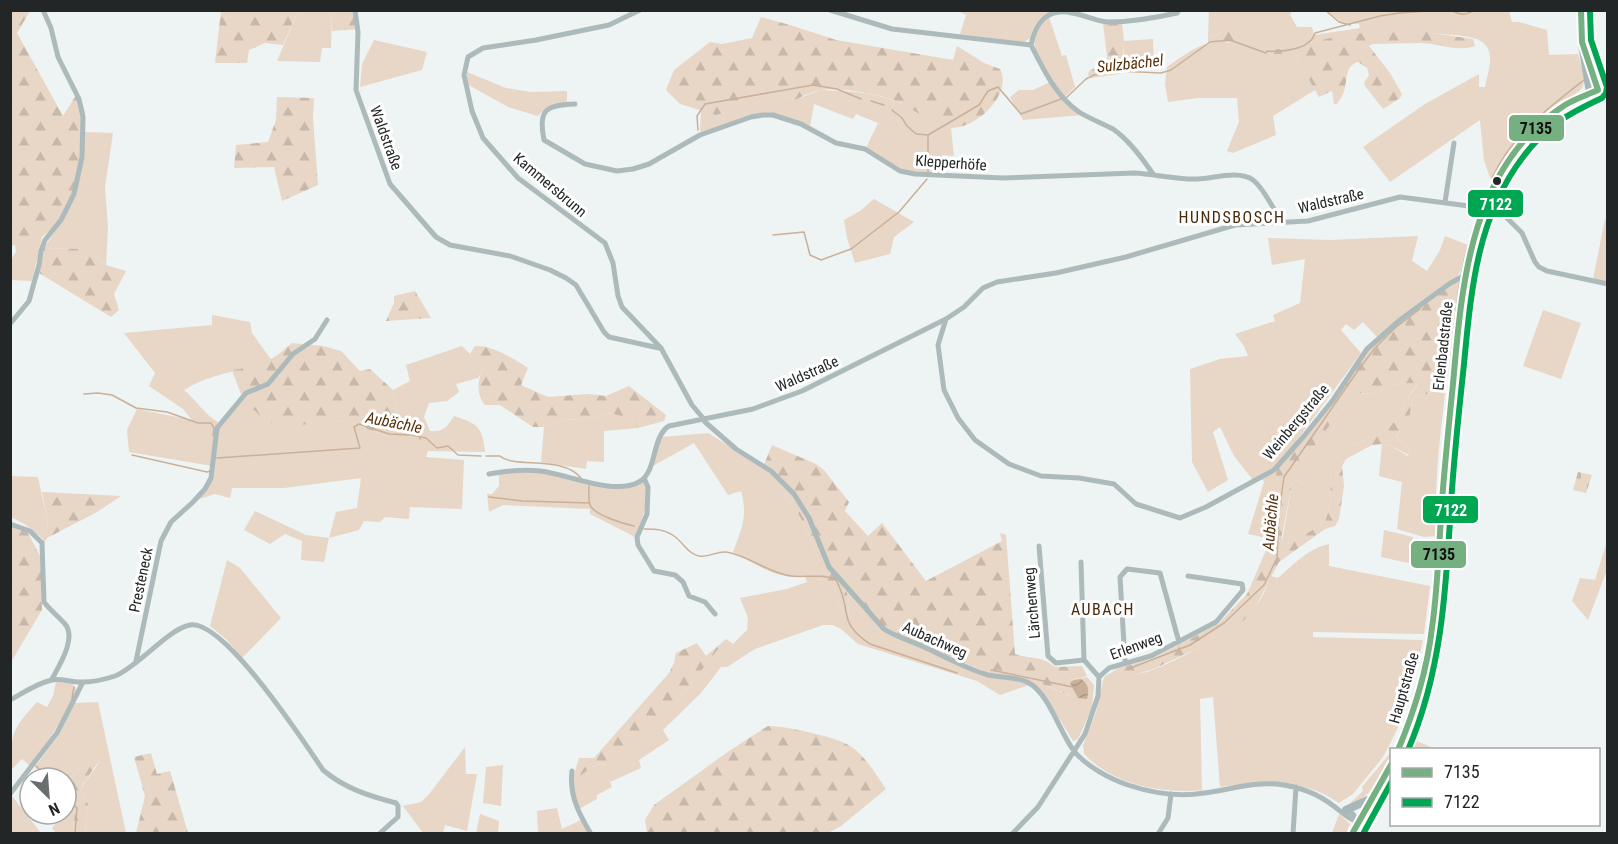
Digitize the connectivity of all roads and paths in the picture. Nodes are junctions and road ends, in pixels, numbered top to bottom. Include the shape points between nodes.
1 (43, 10) edge
2 (355, 10) edge
3 (640, 10) edge
4 (830, 10) edge
5 (1179, 10) edge
6 (1581, 10) edge
7 (1031, 45) junction
8 (1583, 52) junction
9 (1594, 76) junction
10 (1608, 82) edge
11 (1608, 87) edge
12 (1594, 92) junction
13 (575, 104) dead end
14 (1454, 142) dead end
15 (1153, 174) junction
16 (1488, 199) junction
17 (1445, 201) junction
18 (1482, 208) junction
19 (1281, 223) junction
20 (1465, 275) junction
21 (1608, 284) edge
22 (946, 319) junction
23 (327, 320) dead end
24 (10, 324) edge
25 (661, 348) junction
26 (704, 420) junction
27 (489, 474) dead end
28 (644, 478) junction
29 (10, 524) edge
30 (1039, 546) dead end
31 (1440, 560) joint
32 (1082, 562) dead end
33 (1188, 576) dead end
34 (715, 614) dead end
35 (1179, 642) junction
36 (1084, 660) junction
37 (136, 661) junction
38 (1125, 662) junction
39 (1099, 677) junction
40 (52, 680) junction
41 (83, 682) junction
42 (10, 700) edge
43 (1399, 748) edge
44 (1074, 751) junction
45 (1390, 766) edge
46 (572, 771) dead end
47 (1296, 787) junction
48 (10, 794) edge
49 (1171, 794) junction
50 (1372, 797) junction
51 (1337, 808) junction
52 (1346, 810) junction
53 (1358, 822) junction
54 (379, 834) edge
55 (591, 834) edge
56 (1012, 834) edge
57 (1158, 834) edge
58 (1293, 834) edge
59 (1352, 834) edge

1 - 24 street via 58,57 79,99 83,117 82,157 74,194 62,220 43,245 29,301
2 - 25 street, Waldstraße via 356,90 390,184 425,225 450,245 510,256 566,278 576,285 609,337
3 - 25 street, Kammersbrunn via 609,25 483,48 468,57 464,75 483,138 518,178 605,243 622,307
4 - 7 street via 892,29
5 - 7 street via 1155,18 1110,22 1064,12 1038,23
6 - 8 main road
7 - 15 street via 1064,99 1114,130
8 - 9 main road
8 - 12 main road
9 - 10 main road
9 - 12 main road
11 - 12 main road, Erlenbadstraße
12 - 16 main road, Erlenbadstraße via 1563,106 1537,127 1506,166
13 - 15 street, Klepperhöfe via 546,109 541,123 544,140 585,164 616,171 649,164 700,135 763,115 801,124 836,143 865,149 900,171 915,174 1003,178
14 - 17 street
15 - 19 street, Klepperhöfe via 1196,179 1237,176 1253,180
16 - 18 main road, Erlenbadstraße
16 - 21 street via 1522,233 1539,267
17 - 18 street, Waldstraße
17 - 19 street, Waldstraße via 1400,197 1308,221
18 - 20 main road, Erlenbadstraße
19 - 22 street, Waldstraße via 1235,225 1126,257 998,282 983,288 964,308
20 - 22 street, Weinbergstraße via 1367,349 1333,400 1274,470 1180,518 1136,504 1114,484 1041,476 1009,464 975,440 958,418 945,390 938,345
20 - 31 main road, Erlenbadstraße via 1444,476
22 - 26 street, Waldstraße via 802,391 753,409
23 - 37 street, Presteneck via 315,339 293,354 268,384 246,393 217,428 211,478 171,522 161,541
25 - 26 street
26 - 28 street, Waldstraße via 680,422 665,429
26 - 44 street, Aubachweg via 736,449 771,471 794,494 809,518 829,567 884,629 965,667 1029,683 1047,704
27 - 28 street via 540,471 613,486 631,485
28 - 34 street via 648,487 647,514 637,537 638,545 654,571 675,575 689,596 705,602
29 - 40 street via 30,531 42,543 44,603 67,626 67,648
30 - 36 street, Lärchenweg via 1048,656 1056,663
31 - 43 main road, Hauptstraße via 1426,665
32 - 36 street
33 - 35 street, Erlenweg via 1242,584 1243,591 1216,622
35 - 38 street, Erlenweg via 1150,656
35 - 38 street via 1160,573 1127,569 1120,577
36 - 39 street
37 - 41 street via 114,676
37 - 54 street via 178,630 191,625 205,627 225,642 267,691 330,777 358,792 396,803 398,817
38 - 39 street, Erlenweg
39 - 44 street, Erlenweg via 1093,714
40 - 41 street
40 - 42 street
41 - 48 street via 57,733
44 - 49 street, Aubachweg via 1127,784
44 - 56 street, Erlenweg via 1038,807
45 - 50 main road
46 - 55 street via 571,790
47 - 49 street, Aubachweg via 1274,784 1203,794
47 - 51 street, Aubachweg via 1310,790
47 - 58 street
49 - 57 street via 1168,818
50 - 52 main road
50 - 53 main road
51 - 52 street, Aubachweg
51 - 53 street, Aubachweg
52 - 53 street
53 - 59 main road

